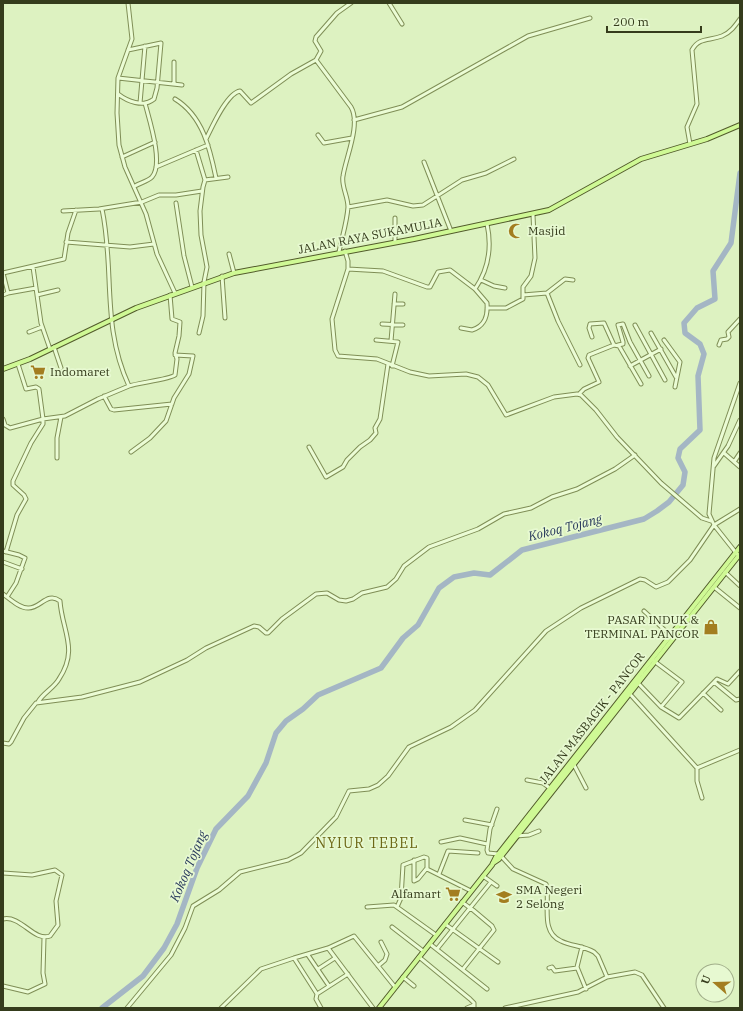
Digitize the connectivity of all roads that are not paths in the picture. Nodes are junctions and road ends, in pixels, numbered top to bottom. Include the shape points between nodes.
1 (128, 3) edge
2 (351, 3) edge
3 (389, 3) edge
4 (590, 18) dead end
5 (740, 19) edge
6 (402, 24) dead end
7 (144, 46) junction
8 (128, 50) junction
9 (316, 60) junction
10 (174, 62) dead end
11 (118, 78) junction
12 (141, 80) junction
13 (157, 81) junction
14 (174, 84) junction
15 (182, 85) dead end
16 (118, 94) junction
17 (175, 99) dead end
18 (140, 103) junction
19 (145, 103) junction
20 (354, 120) junction
21 (740, 125) edge
22 (318, 135) dead end
23 (352, 138) junction
24 (206, 139) junction
25 (155, 142) junction
26 (690, 144) junction
27 (208, 145) junction
28 (196, 150) junction
29 (122, 157) junction
30 (514, 160) dead end
31 (424, 162) dead end
32 (156, 167) junction
33 (228, 177) dead end
34 (216, 178) junction
35 (205, 180) junction
36 (135, 186) junction
37 (202, 191) junction
38 (438, 196) junction
39 (142, 202) junction
40 (176, 203) dead end
41 (348, 207) junction
42 (102, 209) junction
43 (76, 210) junction
44 (63, 211) dead end
45 (533, 214) junction
46 (395, 218) dead end
47 (487, 224) junction
48 (451, 231) junction
49 (66, 242) junction
50 (395, 242) junction
51 (154, 244) junction
52 (108, 245) junction
53 (345, 251) junction
54 (339, 252) junction
55 (229, 254) dead end
56 (33, 267) junction
57 (348, 269) junction
58 (234, 273) junction
59 (222, 276) junction
60 (481, 280) junction
61 (572, 280) dead end
62 (204, 282) junction
63 (192, 287) junction
64 (36, 288) junction
65 (505, 288) dead end
66 (475, 289) junction
67 (58, 290) dead end
68 (8, 293) junction
69 (547, 293) junction
70 (172, 294) junction
71 (395, 294) dead end
72 (3, 295) edge
73 (37, 295) junction
74 (523, 295) junction
75 (394, 304) junction
76 (403, 304) dead end
77 (488, 308) junction
78 (224, 318) dead end
79 (740, 318) edge
80 (110, 320) junction
81 (382, 324) dead end
82 (393, 325) junction
83 (403, 325) dead end
84 (635, 325) dead end
85 (42, 327) junction
86 (461, 328) dead end
87 (29, 332) dead end
88 (199, 333) dead end
89 (651, 333) dead end
90 (592, 337) dead end
91 (376, 340) dead end
92 (664, 340) dead end
93 (391, 341) junction
94 (616, 345) junction
95 (719, 345) dead end
96 (52, 348) junction
97 (660, 349) junction
98 (650, 354) junction
99 (175, 355) junction
100 (640, 360) junction
101 (18, 364) junction
102 (388, 364) junction
103 (580, 364) dead end
104 (392, 366) junction
105 (630, 366) junction
106 (61, 368) dead end
107 (3, 369) edge
108 (650, 376) dead end
109 (676, 377) junction
110 (665, 380) dead end
111 (641, 384) dead end
112 (740, 384) edge
113 (129, 386) junction
114 (675, 387) dead end
115 (579, 394) junction
116 (104, 396) junction
117 (172, 404) junction
118 (61, 417) junction
119 (3, 419) edge
120 (43, 419) junction
121 (740, 420) edge
122 (309, 448) dead end
123 (131, 452) dead end
124 (724, 453) junction
125 (740, 453) edge
126 (635, 455) junction
127 (57, 458) dead end
128 (734, 462) junction
129 (740, 467) edge
130 (712, 468) junction
131 (740, 509) edge
132 (711, 521) junction
133 (714, 525) junction
134 (740, 547) edge
135 (4, 552) edge
136 (739, 555) edge
137 (3, 562) edge
138 (22, 569) junction
139 (725, 572) junction
140 (740, 586) edge
141 (714, 587) junction
142 (3, 594) edge
143 (7, 597) junction
144 (740, 608) edge
145 (644, 611) dead end
146 (670, 635) junction
147 (654, 661) junction
148 (740, 671) edge
149 (637, 682) junction
150 (714, 682) junction
151 (627, 692) junction
152 (703, 693) junction
153 (740, 699) edge
154 (38, 702) junction
155 (661, 707) junction
156 (721, 710) dead end
157 (3, 743) edge
158 (585, 746) junction
159 (740, 750) edge
160 (573, 763) junction
161 (697, 768) junction
162 (527, 780) dead end
163 (586, 788) dead end
164 (551, 789) junction
165 (702, 798) dead end
166 (497, 809) dead end
167 (465, 820) dead end
168 (492, 825) junction
169 (539, 831) dead end
170 (516, 836) junction
171 (441, 842) dead end
172 (487, 844) junction
173 (478, 853) dead end
174 (499, 855) junction
175 (414, 860) junction
176 (427, 868) junction
177 (3, 873) edge
178 (439, 874) junction
179 (483, 876) junction
180 (490, 882) junction
181 (496, 886) dead end
182 (471, 891) junction
183 (462, 902) junction
184 (367, 907) dead end
185 (397, 907) junction
186 (470, 908) junction
187 (3, 918) edge
188 (445, 924) junction
189 (392, 928) dead end
190 (452, 929) junction
191 (436, 935) junction
192 (44, 938) junction
193 (381, 942) dead end
194 (430, 944) junction
195 (582, 947) junction
196 (328, 948) junction
197 (437, 949) junction
198 (480, 949) junction
199 (423, 951) junction
200 (308, 954) junction
201 (419, 957) junction
202 (294, 958) junction
203 (335, 958) junction
204 (498, 962) dead end
205 (378, 966) junction
206 (549, 968) dead end
207 (577, 968) junction
208 (318, 969) junction
209 (463, 969) junction
210 (348, 974) junction
211 (403, 977) junction
212 (607, 977) junction
213 (3, 986) edge
214 (329, 986) junction
215 (414, 986) dead end
216 (395, 987) junction
217 (487, 990) dead end
218 (586, 990) junction
219 (317, 994) junction
220 (474, 1007) edge
221 (127, 1008) edge
222 (221, 1008) edge
223 (321, 1008) edge
224 (373, 1008) edge
225 (379, 1008) edge
226 (467, 1008) edge
227 (505, 1008) edge
228 (664, 1008) edge

1 - 8 street via 132,36
2 - 9 street via 337,13 316,37 315,41 321,51
3 - 6 street
4 - 20 street via 528,36 402,107
5 - 26 street via 728,33 698,41 692,50 697,104 687,127
7 - 8 street
7 - 12 street
7 - 13 street via 161,43
8 - 11 street
9 - 20 street via 350,106
9 - 24 street via 251,102 240,91 236,92 226,103
10 - 14 street
11 - 12 street
11 - 16 street
12 - 13 street
12 - 18 street
13 - 14 street
13 - 19 street via 154,99
14 - 15 street
16 - 18 street via 127,100
16 - 29 street via 117,137
17 - 24 street via 195,117
18 - 19 street
19 - 25 street
20 - 23 street
21 - 26 main road, JALAN RAYA SUKAMULIA
22 - 23 street via 324,143
23 - 41 street via 343,178
24 - 27 street
25 - 29 street
25 - 32 street
26 - 45 main road, JALAN RAYA SUKAMULIA via 641,159 561,205
27 - 28 street
27 - 34 street
28 - 32 street
28 - 35 street
29 - 36 street
30 - 38 street via 486,173 467,178
31 - 38 street
32 - 36 street via 152,177
33 - 34 street
34 - 35 street
35 - 37 street
36 - 39 street
37 - 39 street via 158,195
37 - 62 street via 200,224 207,268
38 - 41 street via 417,206 387,200
38 - 48 street
39 - 42 street
39 - 51 street
40 - 63 street via 184,256
41 - 54 street
42 - 43 street
42 - 52 street
43 - 44 street
43 - 49 street
45 - 47 main road, JALAN RAYA SUKAMULIA
45 - 74 street via 536,258 531,276 523,287
46 - 50 street
47 - 48 main road, JALAN RAYA SUKAMULIA
47 - 60 street via 488,250
48 - 50 main road, JALAN RAYA SUKAMULIA
49 - 52 street
49 - 56 street via 63,260
50 - 53 main road, JALAN RAYA SUKAMULIA
51 - 52 street via 137,247
51 - 70 street
52 - 80 street
53 - 54 main road, JALAN RAYA SUKAMULIA
53 - 57 street
54 - 58 main road, JALAN RAYA SUKAMULIA
55 - 58 street
56 - 64 street
56 - 68 street via 3,273
57 - 66 street via 383,271 427,287 430,287 438,272 449,270
57 - 102 street via 332,317 336,354 340,357 377,358
58 - 59 main road, JALAN RAYA SUKAMULIA
59 - 62 main road, JALAN RAYA SUKAMULIA
59 - 78 street
60 - 65 street
60 - 66 street
61 - 69 street via 565,279
62 - 63 main road, JALAN RAYA SUKAMULIA
62 - 88 street via 203,316
63 - 70 main road, JALAN RAYA SUKAMULIA
64 - 68 street
64 - 73 street
66 - 77 street via 487,302
67 - 73 street
68 - 72 street
69 - 74 street
69 - 103 street
70 - 80 main road, JALAN RAYA SUKAMULIA
70 - 99 street via 172,319 180,322
71 - 75 street
73 - 85 street
74 - 77 street via 523,300 506,308
75 - 76 street
75 - 82 street
77 - 86 street via 486,320 482,325 472,330
79 - 95 street via 728,332 729,337 721,340
80 - 96 main road, JALAN RAYA SUKAMULIA
80 - 113 street via 117,353
81 - 82 street
82 - 83 street
82 - 93 street
84 - 98 street
85 - 87 street
85 - 96 street
89 - 97 street
90 - 94 street via 590,324 604,323
91 - 93 street
92 - 109 street via 679,359
93 - 104 street via 399,343
94 - 100 street via 623,344 618,325 624,324
94 - 105 street
94 - 115 street via 589,355 599,382
96 - 101 main road, JALAN RAYA SUKAMULIA
96 - 106 street
97 - 98 street
97 - 109 street
98 - 100 street
98 - 110 street
99 - 113 street via 177,358 174,377
99 - 117 street via 194,357 189,374
100 - 105 street
100 - 108 street
101 - 107 main road, JALAN RAYA SUKAMULIA
101 - 120 street via 27,390 36,387 39,389
102 - 104 street
102 - 122 street via 380,419 375,428 376,433 370,440 347,460 343,467 326,477
104 - 115 street via 429,376 466,374 478,377 490,387 506,415 551,398
105 - 111 street
109 - 114 street
112 - 130 street
113 - 116 street
115 - 126 street
116 - 117 street via 114,410
116 - 118 street
117 - 123 street via 164,424
118 - 120 street
118 - 127 street
119 - 120 street via 5,426 10,428
120 - 135 street via 43,424 13,481 13,485 26,499 17,515
121 - 124 street
124 - 128 street
124 - 130 street
125 - 128 street
126 - 132 street via 681,500 702,518
126 - 154 street via 615,469 578,488 531,508 504,514 478,529 429,547 404,566 387,587 362,593 346,601 322,592 304,602 268,633 254,626 140,682 82,697
128 - 129 street
130 - 132 street via 709,514
131 - 133 street
132 - 133 street
133 - 136 street
133 - 221 street via 690,560 664,585 656,587 640,579 581,608 543,634 475,710 451,727 409,747 392,772 378,785 369,789 350,791 336,817 301,853 288,860 240,872 196,904 171,954
134 - 136 main road, JALAN MASBAGIK - PANCOR
135 - 138 street via 24,557
136 - 139 main road, JALAN MASBAGIK - PANCOR
136 - 146 main road, JALAN MASBAGIK - PANCOR
137 - 138 street
138 - 143 street
139 - 140 street
139 - 141 main road, JALAN MASBAGIK - PANCOR
141 - 144 street
141 - 147 main road, JALAN MASBAGIK - PANCOR
142 - 143 street
143 - 154 street via 28,608 35,607 47,598 60,601 70,644 68,659 59,680
145 - 146 street
146 - 151 main road, JALAN MASBAGIK - PANCOR
147 - 149 main road, JALAN MASBAGIK - PANCOR
147 - 155 street via 682,682
148 - 150 street via 728,684 717,679
149 - 151 main road, JALAN MASBAGIK - PANCOR
149 - 155 street
150 - 152 street
150 - 153 street via 736,700
151 - 158 main road, JALAN MASBAGIK - PANCOR
151 - 161 street
152 - 155 street via 679,718
152 - 156 street
154 - 157 street via 24,718 11,742
158 - 160 main road, JALAN MASBAGIK - PANCOR
158 - 164 main road, JALAN MASBAGIK - PANCOR
159 - 161 street
160 - 163 street
160 - 164 main road, JALAN MASBAGIK - PANCOR
161 - 165 street via 697,781
162 - 164 street via 543,783
164 - 170 main road, JALAN MASBAGIK - PANCOR
164 - 174 main road, JALAN MASBAGIK - PANCOR
166 - 168 street
167 - 168 street
168 - 172 street
169 - 170 street
170 - 174 main road, JALAN MASBAGIK - PANCOR
171 - 172 street via 460,838
172 - 174 street via 488,852
173 - 178 street via 448,851
174 - 179 main road, JALAN MASBAGIK - PANCOR
174 - 195 street via 513,869 546,884 546,918 552,933 561,941
175 - 176 street via 426,857
175 - 176 street via 414,881
175 - 185 street via 403,865 401,898
176 - 178 street
177 - 192 street via 32,875 55,870 61,873 62,880 56,902 58,925 50,936
178 - 182 street
179 - 180 street
179 - 182 main road, JALAN MASBAGIK - PANCOR
180 - 181 street
180 - 186 street
182 - 183 main road, JALAN MASBAGIK - PANCOR
183 - 186 street
183 - 188 main road, JALAN MASBAGIK - PANCOR
184 - 185 street
185 - 191 street
186 - 190 street
186 - 198 street via 494,928
187 - 192 street via 21,923
188 - 190 street
188 - 191 main road, JALAN MASBAGIK - PANCOR
189 - 199 street
190 - 197 street
190 - 198 street
191 - 194 main road, JALAN MASBAGIK - PANCOR
192 - 213 street via 45,984 28,992
193 - 205 street via 386,949 387,958
194 - 197 street
194 - 199 main road, JALAN MASBAGIK - PANCOR
195 - 207 street
195 - 212 street via 596,954
196 - 200 street
196 - 203 street
196 - 205 street via 355,936
197 - 209 street
198 - 204 street
198 - 209 street
199 - 201 main road, JALAN MASBAGIK - PANCOR
200 - 202 street
200 - 208 street
201 - 211 main road, JALAN MASBAGIK - PANCOR
201 - 220 street via 470,999
202 - 219 street
202 - 222 street via 261,969
203 - 208 street
203 - 210 street
205 - 216 street
206 - 207 street via 552,967 555,971
207 - 218 street
208 - 214 street
209 - 217 street
210 - 214 street
210 - 224 street
211 - 215 street
211 - 216 main road, JALAN MASBAGIK - PANCOR
212 - 218 street
212 - 228 street via 639,972
214 - 219 street
216 - 225 main road, JALAN MASBAGIK - PANCOR
218 - 227 street
219 - 223 street via 316,999
220 - 226 street

